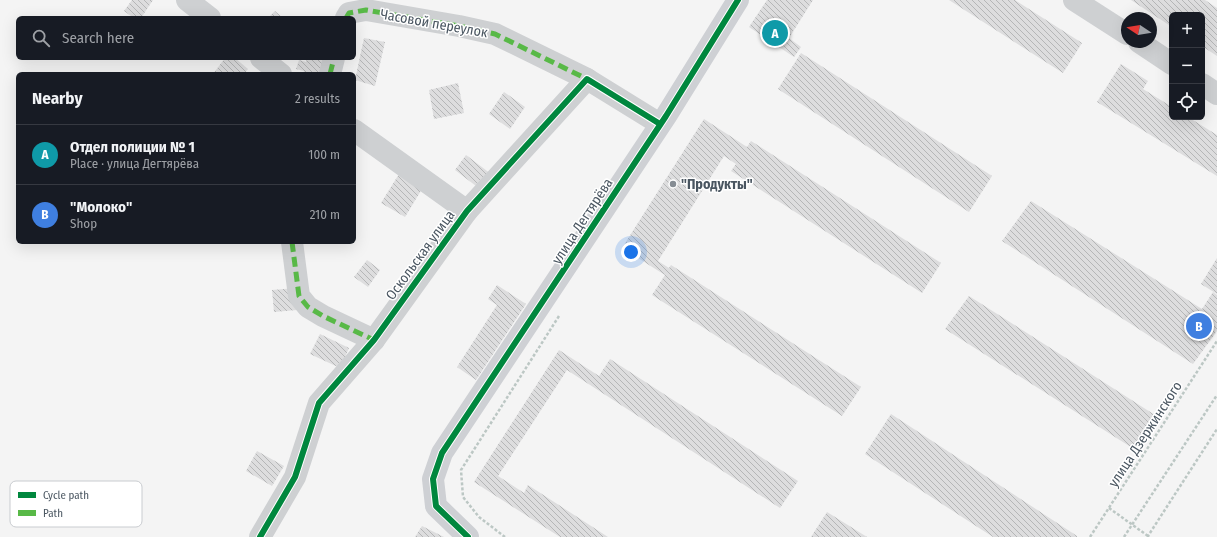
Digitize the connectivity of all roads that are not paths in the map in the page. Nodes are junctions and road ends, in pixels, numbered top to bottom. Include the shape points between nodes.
1 (187, 0) edge
2 (738, 0) edge
3 (1074, 0) edge
4 (207, 16) edge
5 (347, 16) edge
6 (1121, 30) edge
7 (1148, 48) edge
8 (264, 60) edge
9 (334, 60) edge
10 (1169, 62) edge
11 (278, 72) edge
12 (330, 72) edge
13 (587, 79) junction
14 (1205, 86) edge
15 (1217, 94) edge
16 (660, 124) junction
17 (356, 131) edge
18 (467, 211) junction
19 (292, 244) edge
20 (374, 340) junction
21 (260, 537) edge
22 (468, 537) edge

1 - 4 street
2 - 16 street, улица Дегтярёва
3 - 6 street
5 - 13 street, Часовой переулок via 349,13 366,10 495,34
7 - 10 street
8 - 11 street
9 - 12 street
13 - 16 street
13 - 18 street, Оскольская улица
14 - 15 street
16 - 22 street, улица Дегтярёва via 442,453 433,479 436,506
17 - 18 street
18 - 20 street, Оскольская улица
19 - 20 street via 300,296 308,308
20 - 21 street, Оскольская улица via 319,403 295,477

